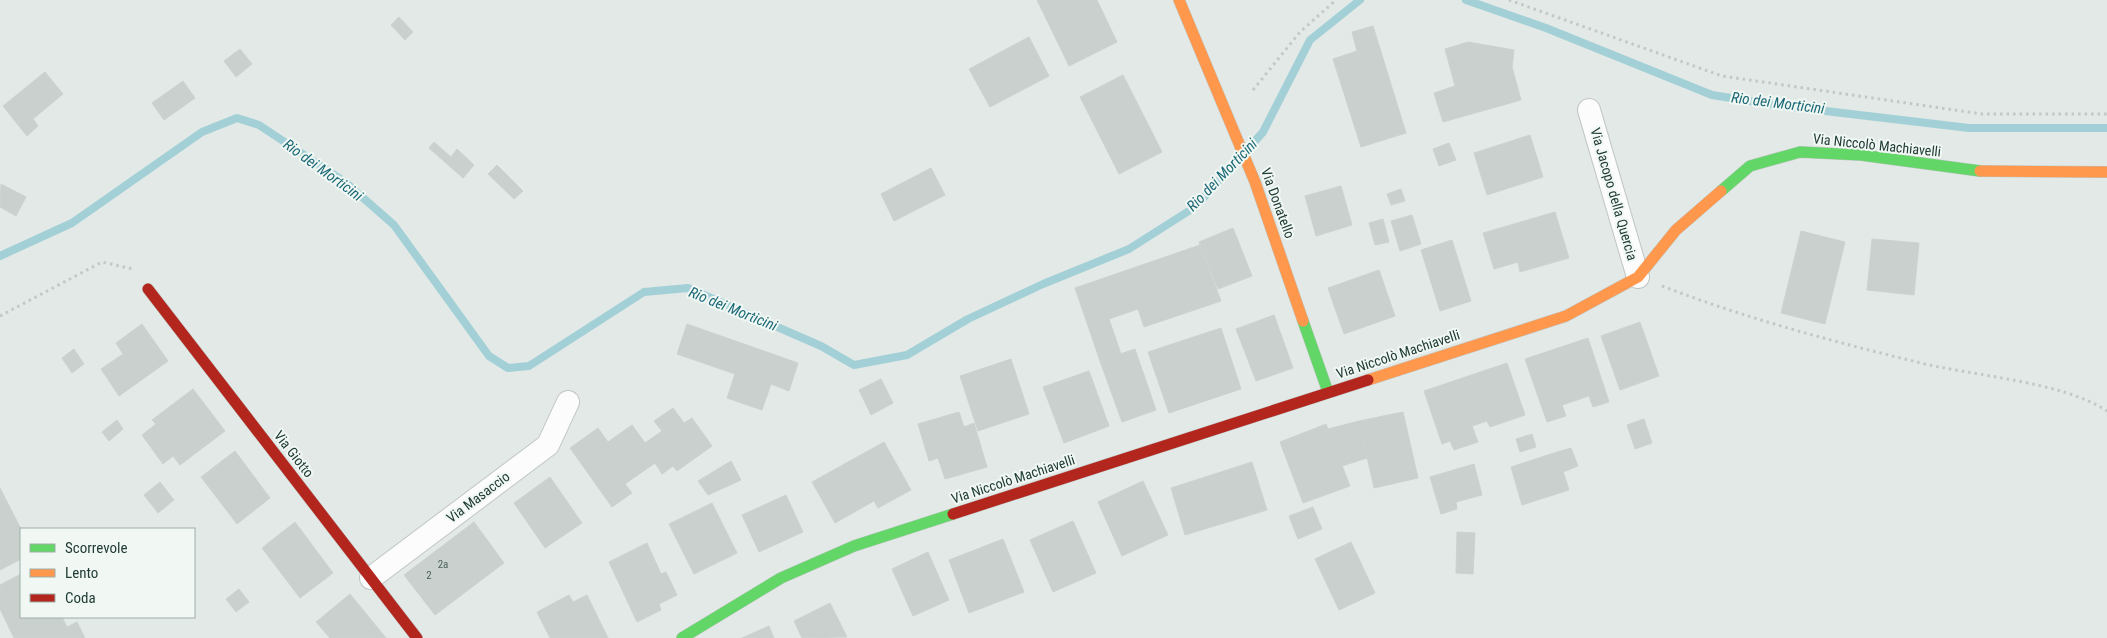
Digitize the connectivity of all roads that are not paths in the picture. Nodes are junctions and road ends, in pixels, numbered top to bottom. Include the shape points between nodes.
1 (1179, 0) edge
2 (1589, 110) dead end
3 (2107, 172) edge
4 (1638, 277) junction
5 (148, 289) road end
6 (1328, 392) junction
7 (568, 402) dead end
8 (371, 578) junction
9 (417, 638) edge
10 (682, 638) edge

1 - 6 street, Via Donatello via 1255,182
2 - 4 street, Via Jacopo della Quercia
3 - 4 street, Via Niccolò Machiavelli via 1976,171 1861,155 1800,152 1750,166 1676,230
4 - 6 street, Via Niccolò Machiavelli via 1566,316
5 - 8 street, Via Giotto
6 - 10 street, Via Niccolò Machiavelli via 854,546 781,578
7 - 8 street, Via Masaccio via 548,445
8 - 9 street, Via Giotto

